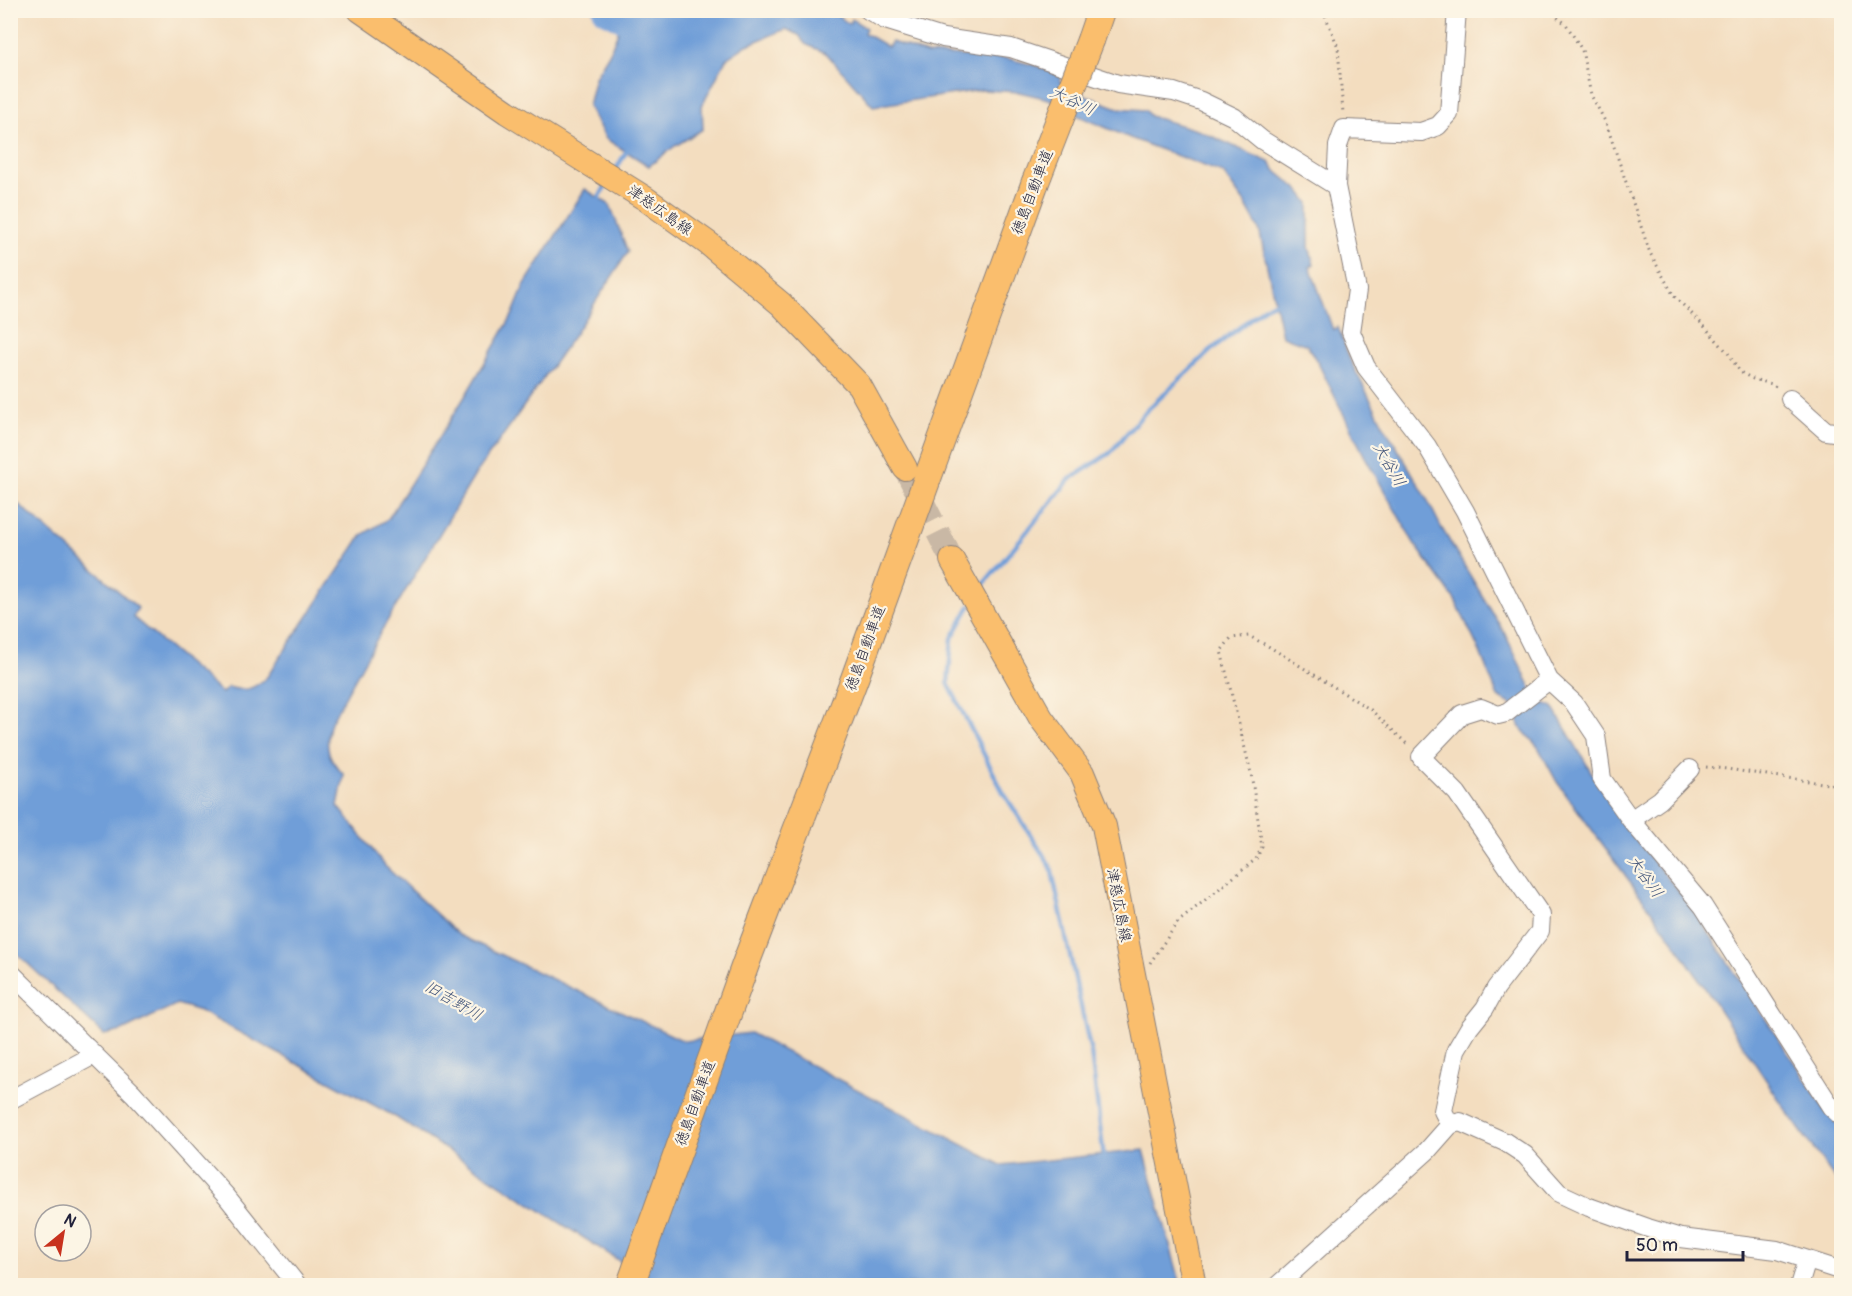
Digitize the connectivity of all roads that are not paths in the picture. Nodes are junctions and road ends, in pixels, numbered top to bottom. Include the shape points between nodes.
1 (360, 10) edge
2 (868, 10) edge
3 (1101, 10) edge
4 (1457, 10) edge
5 (1336, 186) junction
6 (1790, 399) road end
7 (1842, 434) edge
8 (905, 468) tunnel mouth
9 (952, 560) tunnel mouth
10 (1543, 684) junction
11 (1690, 769) road end
12 (1631, 820) junction
13 (10, 972) edge
14 (94, 1055) junction
15 (10, 1100) edge
16 (1842, 1117) edge
17 (1450, 1125) junction
18 (1807, 1260) junction
19 (1842, 1271) edge
20 (298, 1286) edge
21 (630, 1286) edge
22 (1194, 1286) edge
23 (1277, 1286) edge
24 (1799, 1286) edge

1 - 8 main road, 津慈広島線 via 507,112 646,199 709,244 781,304 859,385
2 - 5 street via 885,20 943,38 1011,48 1118,84 1173,92 1201,101 1234,117 1262,140
3 - 21 highway, 徳島自動車道, bridge via 747,960
4 - 5 street via 1449,114 1438,126 1421,132 1344,129 1338,146
5 - 10 street via 1357,290 1351,332 1366,367 1427,446 1465,511
6 - 7 street via 1826,431
9 - 22 main road, 津慈広島線 via 1041,718 1082,773 1104,826
10 - 12 street via 1574,704 1596,736 1602,779
10 - 17 street via 1506,713 1498,715 1481,708 1462,714 1421,757 1457,793 1541,915 1540,931 1496,988 1456,1050 1443,1111
11 - 12 street via 1660,800
12 - 16 street via 1703,906 1831,1107
13 - 14 street
14 - 15 street
14 - 20 street via 227,1197
17 - 18 street via 1460,1122 1505,1142 1525,1155 1559,1193 1589,1207 1681,1238 1778,1251
17 - 23 street via 1427,1151
18 - 19 street
18 - 24 street

